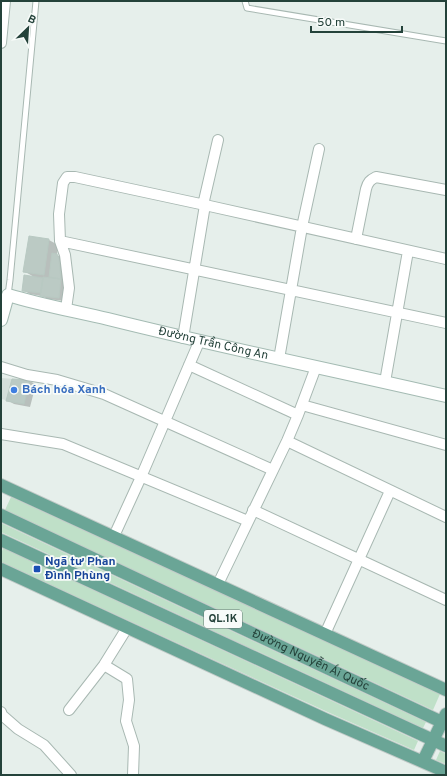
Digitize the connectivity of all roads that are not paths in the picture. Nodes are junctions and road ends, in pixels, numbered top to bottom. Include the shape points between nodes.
1 (5, 1) edge
2 (36, 1) edge
3 (245, 1) edge
4 (446, 41) edge
5 (1, 43) edge
6 (218, 140) dead end
7 (320, 149) dead end
8 (446, 190) edge
9 (204, 205) junction
10 (302, 227) junction
11 (356, 239) junction
12 (60, 241) junction
13 (408, 251) junction
14 (446, 259) edge
15 (194, 268) junction
16 (291, 289) junction
17 (8, 295) junction
18 (66, 309) junction
19 (398, 312) junction
20 (1, 320) edge
21 (446, 323) edge
22 (183, 338) junction
23 (199, 342) junction
24 (279, 359) junction
25 (189, 365) junction
26 (1, 367) edge
27 (316, 367) junction
28 (385, 382) junction
29 (446, 396) edge
30 (300, 410) junction
31 (164, 422) junction
32 (1, 434) edge
33 (287, 441) junction
34 (446, 445) edge
35 (273, 470) junction
36 (141, 477) junction
37 (1, 485) edge
38 (390, 490) junction
39 (253, 510) junction
40 (1, 515) edge
41 (446, 517) edge
42 (248, 521) junction
43 (114, 536) junction
44 (1, 540) edge
45 (359, 559) junction
46 (1, 569) edge
47 (218, 584) junction
48 (446, 600) edge
49 (127, 628) junction
50 (325, 634) junction
51 (104, 665) junction
52 (446, 690) edge
53 (69, 710) dead end
54 (1, 712) edge
55 (445, 720) edge
56 (433, 740) junction
57 (446, 746) edge
58 (423, 761) junction
59 (446, 772) edge
60 (71, 775) edge
61 (134, 775) edge

1 - 5 street
2 - 17 lane
3 - 4 lane via 247,8
6 - 9 street
7 - 10 street
8 - 11 street via 376,177 371,179 366,188
9 - 10 street
9 - 12 street via 67,177 62,184
9 - 15 street
10 - 11 street
10 - 16 street
11 - 13 street
12 - 15 street
12 - 18 street via 65,255 69,288
13 - 14 street
13 - 19 street
15 - 16 street
15 - 22 street
16 - 19 street
16 - 24 street
17 - 18 street, Đường Trần Công An
17 - 20 street
18 - 22 street, Đường Trần Công An
19 - 21 street
19 - 28 street
22 - 23 street, Đường Trần Công An
23 - 24 street, Đường Trần Công An
23 - 25 street
24 - 27 street, Đường Trần Công An
25 - 30 street
25 - 31 street
26 - 31 street via 104,394
27 - 28 street, Đường Trần Công An
27 - 30 street
28 - 29 street, Đường Trần Công An
30 - 33 street
30 - 34 street
31 - 35 street
31 - 36 street
32 - 36 street via 63,444
33 - 35 street
33 - 38 street
35 - 39 street
36 - 42 street
36 - 43 street
37 - 43 main road, QL.1K
38 - 41 street
38 - 45 street
39 - 42 street
39 - 45 street
40 - 55 main road, Đường Nguyễn Ái Quốc / QL.1K
42 - 47 street
43 - 47 main road, QL.1K
44 - 56 main road, Đường Nguyễn Ái Quốc / QL.1K
45 - 48 street
45 - 50 street
46 - 49 main road
47 - 50 main road, QL.1K
49 - 51 street
49 - 58 main road
50 - 52 main road, QL.1K
51 - 53 street
51 - 61 street via 127,679 129,700 126,720 134,746
54 - 60 street via 18,729 44,745
55 - 56 main road
56 - 57 main road, Đường Nguyễn Ái Quốc / QL.1K
56 - 58 main road
58 - 59 main road

